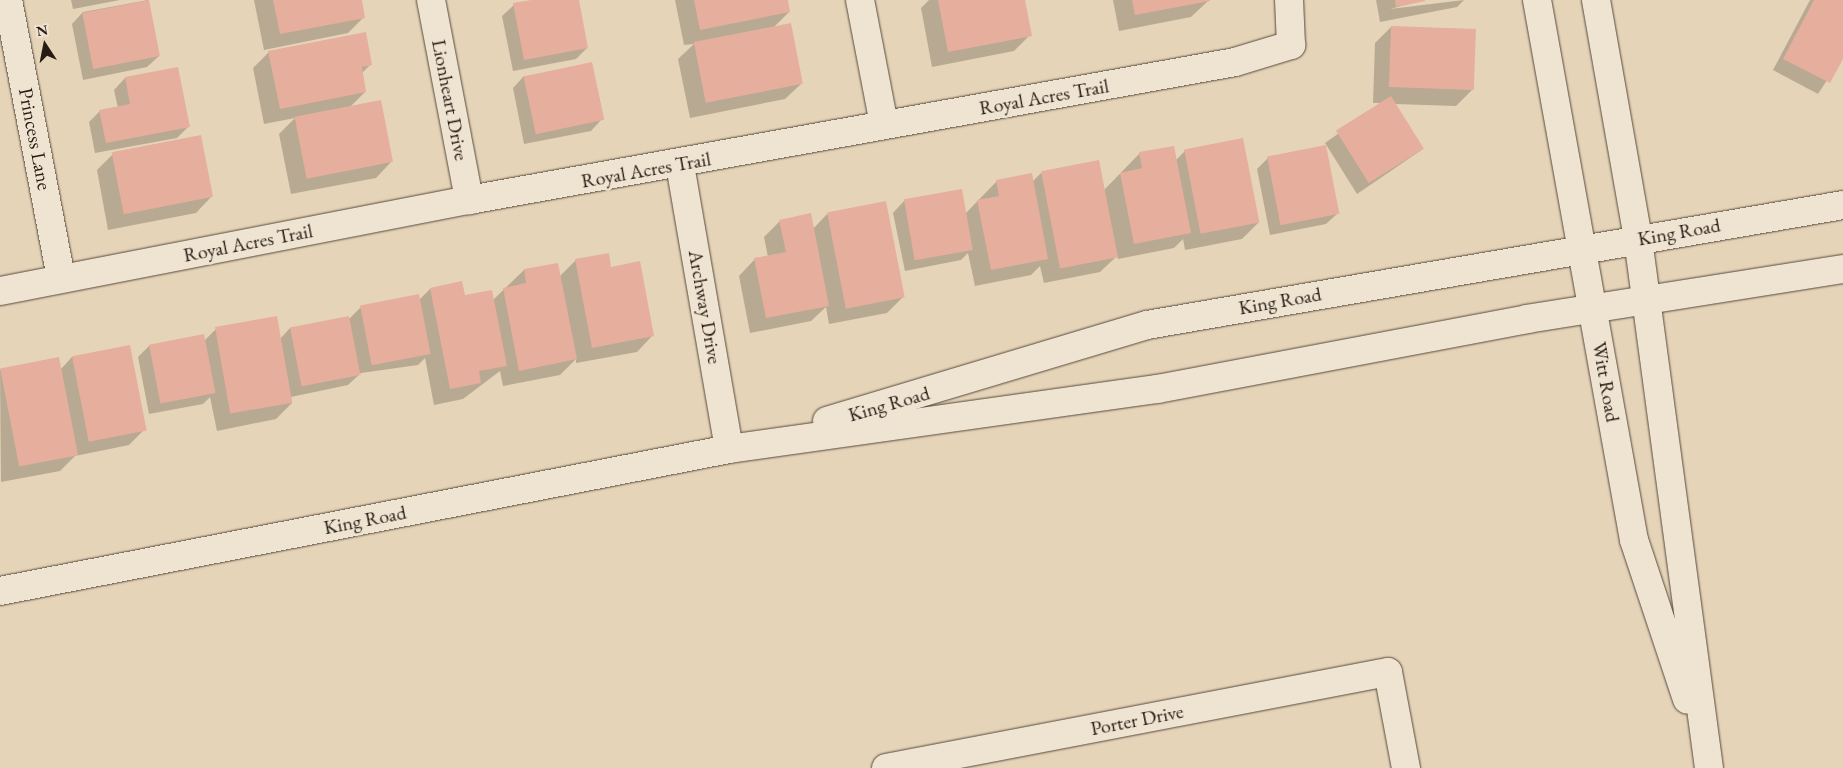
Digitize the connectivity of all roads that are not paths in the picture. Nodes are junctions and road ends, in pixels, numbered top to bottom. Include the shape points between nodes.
1 (8, 0) edge
2 (431, 0) edge
3 (860, 0) edge
4 (1289, 0) edge
5 (1537, 0) edge
6 (1596, 0) edge
7 (884, 126) junction
8 (680, 165) junction
9 (469, 200) junction
10 (1843, 205) edge
11 (1638, 239) junction
12 (1582, 249) junction
13 (1843, 269) edge
14 (62, 278) junction
15 (0, 291) edge
16 (1646, 300) junction
17 (1592, 308) junction
18 (729, 449) junction
19 (0, 591) edge
20 (1708, 761) edge
21 (886, 768) edge
22 (1406, 768) edge

1 - 14 street, Princess Lane
2 - 9 street, Lionheart Drive
3 - 7 street
4 - 7 street, Royal Acres Trail via 1291,45 1235,62
5 - 12 street, Witt Road
6 - 11 street, Witt Road
7 - 8 street, Royal Acres Trail
8 - 9 street, Royal Acres Trail
8 - 18 street, Archway Drive
9 - 14 street, Royal Acres Trail
10 - 11 street, King Road
11 - 12 street, King Road
11 - 16 street, Witt Road
12 - 17 street, Witt Road
12 - 18 street, King Road via 1147,325
13 - 16 street, King Road
14 - 15 street, Royal Acres Trail
16 - 17 street, King Road
16 - 20 street, Witt Road
17 - 18 street, King Road via 1158,389
17 - 20 street, Witt Road via 1634,540
18 - 19 street, King Road
21 - 22 street, Porter Drive via 1388,672

